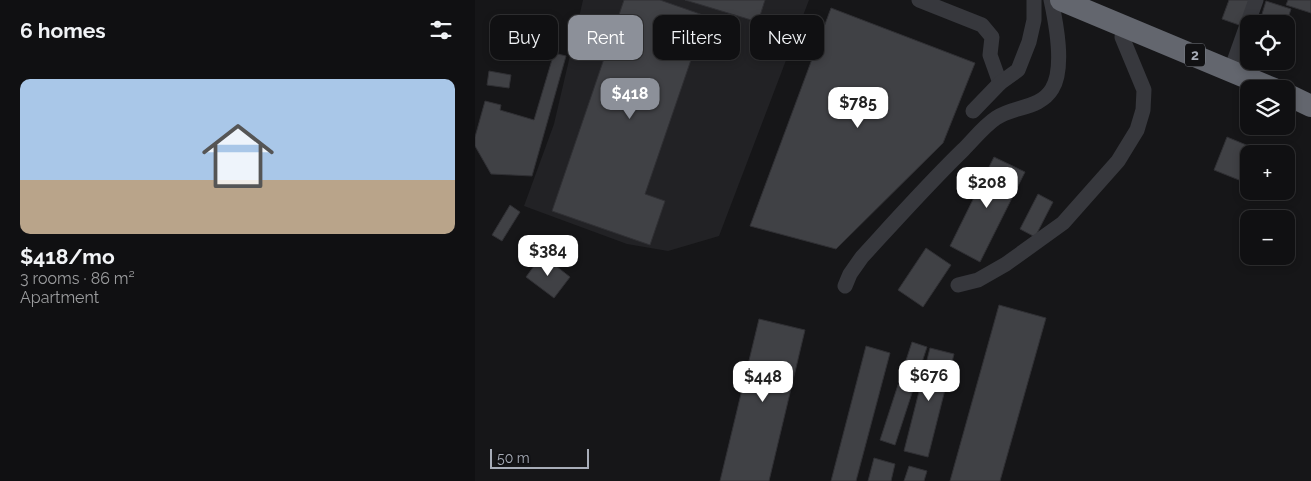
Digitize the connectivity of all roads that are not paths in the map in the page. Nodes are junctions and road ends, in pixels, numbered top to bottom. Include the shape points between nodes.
1 (919, 0) edge
2 (1035, 0) edge
3 (1051, 0) edge
4 (1061, 0) edge
5 (1256, 0) edge
6 (1120, 24) junction
7 (1231, 70) junction
8 (1254, 80) edge
9 (999, 83) junction
10 (1295, 98) edge
11 (1311, 106) edge
12 (973, 111) dead end
13 (958, 285) dead end
14 (845, 286) dead end

1 - 9 street via 982,25 992,37 990,55
2 - 9 street via 1029,42 1017,70
3 - 14 street via 1057,29 1058,69 1053,89 1038,102 997,118 987,126 862,258
4 - 6 highway, 2
5 - 7 street
6 - 7 highway, 2
6 - 13 street via 1122,38 1143,90 1143,110 1137,130 1119,161 1063,223 1006,264 977,280
7 - 8 highway, 2
9 - 12 street
10 - 11 highway

